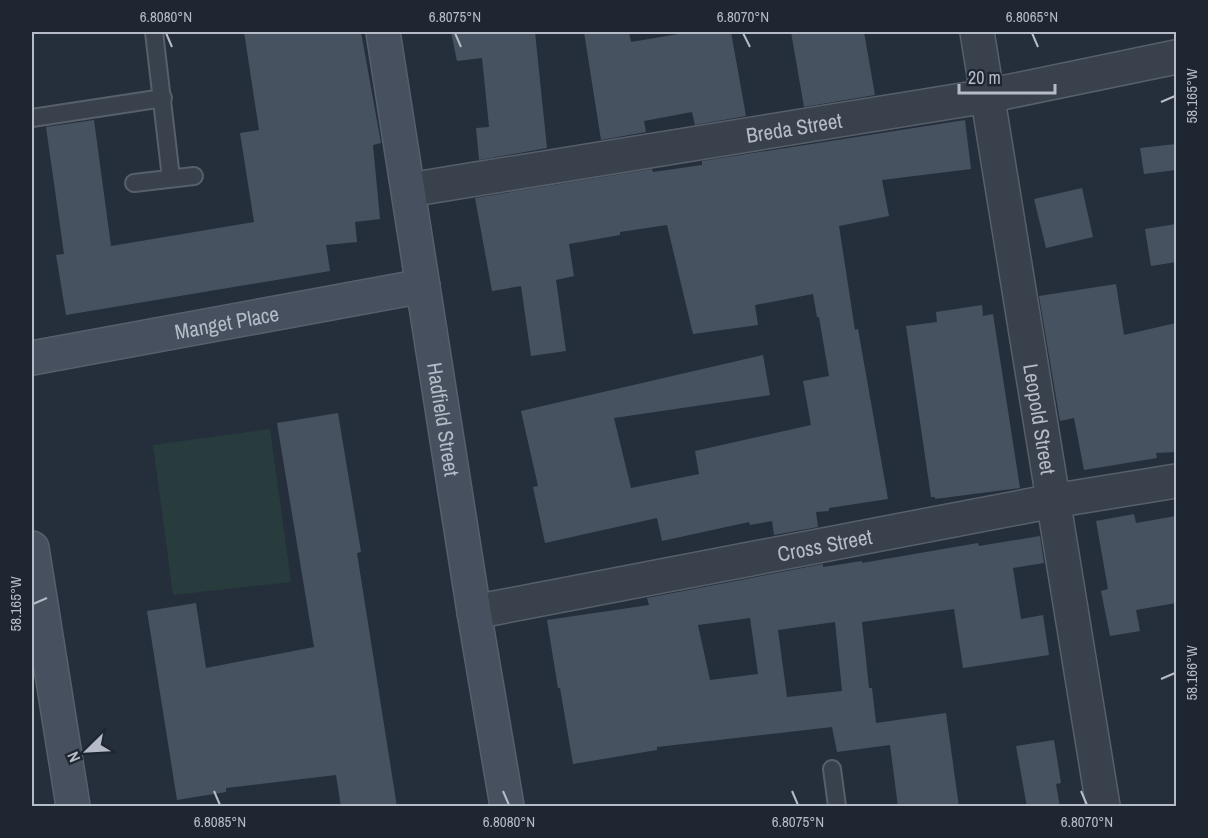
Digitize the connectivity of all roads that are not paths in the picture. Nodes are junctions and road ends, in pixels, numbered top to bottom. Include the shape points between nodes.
1 (154, 32) edge
2 (383, 32) edge
3 (977, 32) edge
4 (1176, 57) edge
5 (987, 96) junction
6 (163, 98) junction
7 (32, 118) edge
8 (194, 176) dead end
9 (171, 178) junction
10 (134, 183) dead end
11 (409, 190) junction
12 (423, 286) junction
13 (32, 358) edge
14 (1176, 481) edge
15 (1053, 501) junction
16 (32, 548) edge
17 (474, 612) junction
18 (832, 769) dead end
19 (73, 807) edge
20 (507, 807) edge
21 (837, 807) edge
22 (1104, 807) edge

1 - 6 lane
2 - 11 street, Hadfield Street
3 - 5 street, Leopold Street
4 - 5 street, Breda Street
5 - 11 street, Breda Street
5 - 15 street, Leopold Street
6 - 7 lane
6 - 9 lane
8 - 9 lane
9 - 10 lane
11 - 12 street, Hadfield Street
12 - 13 street, Manget Place
12 - 17 street, Hadfield Street
14 - 15 street, Cross Street
15 - 17 street, Cross Street
15 - 22 street, Leopold Street
16 - 19 street
17 - 20 street, Hadfield Street
18 - 21 lane

